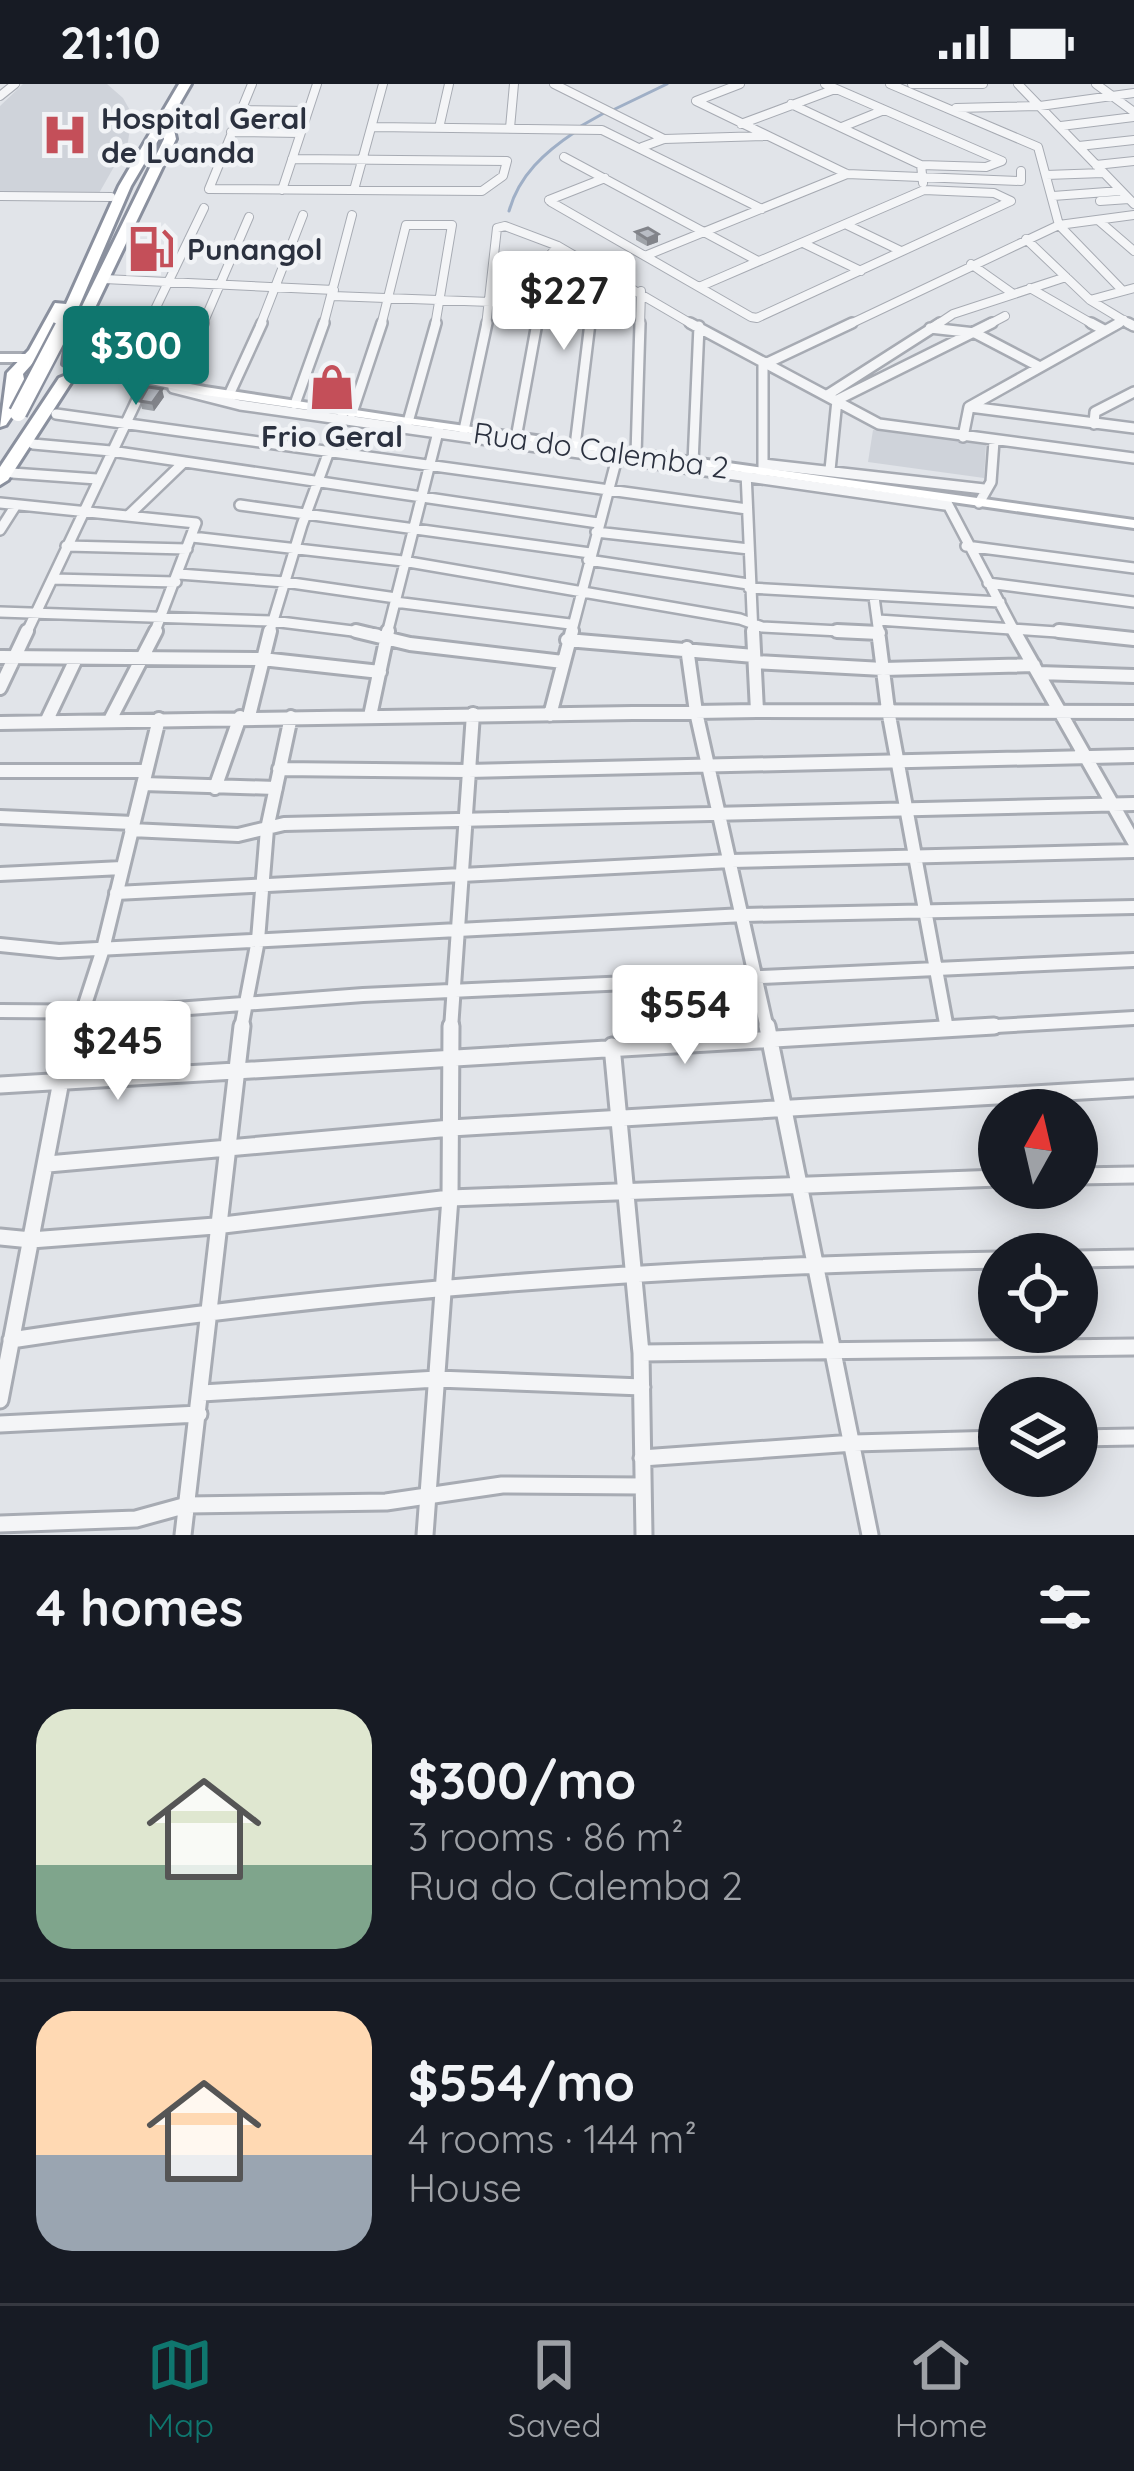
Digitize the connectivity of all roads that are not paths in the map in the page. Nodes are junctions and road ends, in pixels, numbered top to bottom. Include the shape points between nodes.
1 (15, 84) edge
2 (189, 84) edge
3 (252, 84) edge
4 (317, 84) edge
5 (383, 84) edge
6 (449, 84) edge
7 (514, 84) edge
8 (554, 84) edge
9 (580, 84) edge
10 (740, 84) edge
11 (825, 84) edge
12 (890, 84) edge
13 (912, 84) edge
14 (983, 84) edge
15 (1018, 84) edge
16 (1096, 84) edge
17 (835, 88) junction
18 (566, 89) junction
19 (1134, 93) edge
20 (1, 94) edge
21 (1113, 97) junction
22 (791, 104) junction
23 (1040, 106) junction
24 (948, 109) junction
25 (241, 110) junction
26 (885, 110) junction
27 (308, 111) junction
28 (1134, 115) edge
29 (628, 121) junction
30 (740, 123) junction
31 (167, 125) junction
32 (1061, 126) junction
33 (841, 127) junction
34 (374, 128) junction
35 (439, 128) junction
36 (510, 128) junction
37 (602, 130) junction
38 (231, 132) junction
39 (300, 133) junction
40 (769, 136) junction
41 (745, 137) junction
42 (664, 139) junction
43 (1134, 140) edge
44 (1078, 146) junction
45 (642, 147) junction
46 (564, 157) dead end
47 (292, 159) junction
48 (364, 159) junction
49 (1134, 161) edge
50 (921, 165) junction
51 (1100, 169) junction
52 (1021, 171) dead end
53 (847, 174) junction
54 (1046, 175) junction
55 (922, 177) junction
56 (605, 178) junction
57 (125, 186) junction
58 (1134, 188) edge
59 (282, 190) junction
60 (354, 190) junction
61 (924, 190) junction
62 (1119, 190) junction
63 (0, 196) edge
64 (1053, 196) junction
65 (108, 197) junction
66 (1100, 201) dead end
67 (1132, 202) edge
68 (204, 208) dead end
69 (762, 209) junction
70 (303, 215) dead end
71 (352, 215) dead end
72 (1134, 215) edge
73 (249, 217) dead end
74 (1099, 220) junction
75 (847, 225) junction
76 (1059, 225) junction
77 (705, 233) junction
78 (1025, 239) junction
79 (805, 244) junction
80 (558, 246) junction
81 (901, 251) junction
82 (1134, 251) edge
83 (645, 256) junction
84 (758, 261) junction
85 (971, 264) junction
86 (596, 269) junction
87 (861, 271) junction
88 (1066, 278) junction
89 (104, 279) junction
90 (169, 282) junction
91 (224, 284) junction
92 (278, 287) junction
93 (699, 287) junction
94 (1030, 288) junction
95 (1129, 290) edge
96 (641, 292) junction
97 (1012, 292) junction
98 (334, 293) junction
99 (390, 298) junction
100 (442, 300) junction
101 (1090, 300) junction
102 (491, 302) junction
103 (540, 304) junction
104 (1005, 316) dead end
105 (1130, 324) edge
106 (699, 326) junction
107 (68, 327) junction
108 (929, 328) junction
109 (1104, 331) junction
110 (974, 333) junction
111 (43, 339) junction
112 (53, 363) junction
113 (763, 365) junction
114 (869, 366) junction
115 (1038, 366) junction
116 (14, 373) edge
117 (122, 376) junction
118 (889, 376) junction
119 (144, 385) junction
120 (175, 386) junction
121 (1134, 392) edge
122 (230, 394) junction
123 (833, 397) junction
124 (295, 404) junction
125 (969, 407) junction
126 (23, 413) junction
127 (56, 413) dead end
128 (346, 414) junction
129 (0, 422) edge
130 (124, 422) junction
131 (408, 422) junction
132 (1094, 424) junction
133 (1134, 428) edge
134 (438, 430) junction
135 (464, 430) junction
136 (963, 436) junction
137 (516, 438) junction
138 (0, 440) edge
139 (994, 441) junction
140 (33, 443) dead end
141 (575, 446) junction
142 (327, 450) junction
143 (111, 451) junction
144 (636, 455) junction
145 (0, 456) edge
146 (617, 456) junction
147 (1134, 458) edge
148 (184, 462) junction
149 (693, 463) junction
150 (430, 465) junction
151 (763, 468) junction
152 (830, 470) junction
153 (747, 474) junction
154 (6, 477) edge
155 (97, 479) junction
156 (854, 479) junction
157 (317, 481) junction
158 (607, 492) junction
159 (422, 496) junction
160 (982, 496) junction
161 (945, 502) junction
162 (0, 503) edge
163 (16, 505) junction
164 (240, 505) dead end
165 (83, 509) junction
166 (747, 509) junction
167 (130, 514) junction
168 (305, 517) junction
169 (1134, 524) edge
170 (597, 527) junction
171 (0, 530) edge
172 (415, 530) junction
173 (190, 543) junction
174 (66, 546) junction
175 (966, 546) junction
176 (296, 547) junction
177 (749, 549) junction
178 (589, 556) junction
179 (403, 561) junction
180 (1134, 568) edge
181 (177, 578) junction
182 (53, 579) junction
183 (285, 582) junction
184 (988, 583) junction
185 (748, 586) junction
186 (580, 590) junction
187 (874, 597) junction
188 (395, 600) junction
189 (1000, 602) junction
190 (1134, 602) edge
191 (0, 612) edge
192 (37, 614) junction
193 (162, 619) junction
194 (272, 622) junction
195 (750, 622) junction
196 (570, 624) junction
197 (879, 626) junction
198 (1014, 626) junction
199 (388, 638) junction
200 (1134, 639) edge
201 (568, 640) junction
202 (687, 648) junction
203 (0, 657) edge
204 (16, 658) junction
205 (146, 659) junction
206 (262, 659) junction
207 (754, 659) junction
208 (75, 661) junction
209 (563, 662) junction
210 (883, 669) junction
211 (1036, 669) junction
212 (380, 672) junction
213 (1134, 676) edge
214 (0, 688) edge
215 (757, 710) junction
216 (888, 710) junction
217 (1059, 711) junction
218 (697, 712) junction
219 (1134, 712) edge
220 (473, 714) junction
221 (550, 715) junction
222 (370, 716) junction
223 (244, 717) junction
224 (291, 717) junction
225 (159, 719) junction
226 (110, 720) junction
227 (0, 722) edge
228 (46, 722) junction
229 (1134, 756) edge
230 (897, 758) junction
231 (1087, 758) junction
232 (710, 766) junction
233 (279, 769) junction
234 (0, 771) edge
235 (468, 771) junction
236 (144, 777) junction
237 (215, 788) junction
238 (276, 788) junction
239 (1115, 804) junction
240 (1134, 804) edge
241 (906, 808) junction
242 (720, 810) junction
243 (0, 817) edge
244 (468, 820) junction
245 (132, 827) junction
246 (267, 829) junction
247 (1134, 842) edge
248 (1134, 851) edge
249 (915, 854) junction
250 (731, 861) junction
251 (122, 868) junction
252 (0, 874) edge
253 (464, 874) junction
254 (263, 886) junction
255 (116, 893) junction
256 (1134, 907) edge
257 (926, 914) junction
258 (744, 915) junction
259 (458, 931) junction
260 (258, 940) junction
261 (0, 945) edge
262 (103, 949) junction
263 (1134, 960) edge
264 (935, 968) junction
265 (756, 974) junction
266 (456, 991) junction
267 (244, 1001) junction
268 (0, 1011) edge
269 (80, 1015) junction
270 (1134, 1018) edge
271 (947, 1029) junction
272 (770, 1039) junction
273 (612, 1046) junction
274 (448, 1055) junction
275 (233, 1074) junction
276 (61, 1081) junction
277 (0, 1085) edge
278 (1134, 1088) edge
279 (783, 1112) junction
280 (618, 1120) junction
281 (451, 1128) junction
282 (225, 1148) junction
283 (48, 1164) junction
284 (1134, 1175) edge
285 (1098, 1176) edge
286 (978, 1178) edge
287 (797, 1182) junction
288 (625, 1191) junction
289 (450, 1198) junction
290 (215, 1226) junction
291 (0, 1237) edge
292 (31, 1240) junction
293 (1134, 1258) edge
294 (1098, 1259) edge
295 (978, 1260) edge
296 (814, 1262) junction
297 (634, 1274) junction
298 (444, 1288) junction
299 (206, 1308) junction
300 (6, 1320) edge
301 (11, 1340) junction
302 (1134, 1347) edge
303 (834, 1348) junction
304 (641, 1353) junction
305 (437, 1379) junction
306 (642, 1387) junction
307 (202, 1393) junction
308 (0, 1400) edge
309 (200, 1414) junction
310 (0, 1424) edge
311 (1134, 1437) edge
312 (1098, 1438) edge
313 (978, 1440) edge
314 (854, 1443) junction
315 (642, 1458) junction
316 (642, 1486) junction
317 (428, 1495) junction
318 (187, 1505) junction
319 (0, 1524) edge
320 (183, 1535) edge
321 (425, 1535) edge
322 (644, 1535) edge
323 (870, 1535) edge

1 - 20 street
2 - 31 highway
2 - 57 highway
3 - 25 street
4 - 27 street
5 - 34 street
6 - 35 street
7 - 36 street
8 - 18 street
9 - 18 street
10 - 30 street via 696,100
11 - 17 street
12 - 24 street
13 - 14 street
15 - 23 street
16 - 21 street
17 - 22 street
17 - 26 street
18 - 29 street
19 - 21 street
21 - 23 street
21 - 28 street
22 - 30 street
22 - 33 street
23 - 24 street
23 - 32 street
24 - 54 street via 1038,147
25 - 27 street
25 - 38 street
26 - 33 street
26 - 50 street via 1002,161
27 - 39 street
28 - 32 street
29 - 37 street
29 - 42 street
30 - 40 street
30 - 41 street
31 - 89 highway via 170,139
31 - 107 highway
32 - 44 street
33 - 50 street
34 - 35 street
34 - 48 street
35 - 36 street
36 - 37 street
37 - 45 street
38 - 39 street
38 - 59 street via 209,189
39 - 47 street
40 - 41 street
40 - 53 street
41 - 42 street
42 - 45 street
43 - 44 street
44 - 51 street
45 - 69 street
46 - 56 street
47 - 48 street
47 - 59 street
48 - 60 street
48 - 60 street via 507,161 503,176 482,191
49 - 51 street
50 - 55 street
51 - 54 street
51 - 62 street
52 - 55 street via 1022,181
53 - 55 street
53 - 69 street
54 - 64 street
55 - 61 street
56 - 77 street
56 - 83 street via 549,200
57 - 65 highway
57 - 107 highway
58 - 62 street
59 - 60 street
61 - 75 street
61 - 81 street via 1011,201
62 - 64 street
62 - 67 street
63 - 65 street
64 - 76 street
65 - 111 highway
66 - 67 street
68 - 90 street
69 - 77 street
70 - 92 street
71 - 98 street
72 - 74 street
73 - 91 street
74 - 76 street
74 - 82 street
75 - 79 street
75 - 81 street
76 - 78 street
76 - 95 street
77 - 83 street
77 - 84 street
78 - 85 street
78 - 88 street
79 - 84 street
79 - 87 street
80 - 86 street
80 - 102 street via 497,228
80 - 103 street
81 - 87 street
83 - 93 street
84 - 93 street
85 - 97 street
85 - 113 street
86 - 96 street
86 - 141 street
87 - 93 street via 764,318
88 - 94 street
88 - 101 street
89 - 90 street
89 - 112 highway
90 - 91 street
90 - 117 street
91 - 92 street
91 - 120 street
92 - 98 street
92 - 122 street
94 - 97 street
94 - 109 street
95 - 101 street
96 - 106 street
96 - 144 street
97 - 108 street
98 - 99 street
98 - 124 street
99 - 100 street
99 - 100 street via 412,222 454,227
99 - 128 street
100 - 102 street
100 - 131 street
101 - 105 street
102 - 103 street
102 - 135 street
103 - 137 street
104 - 110 street
105 - 109 street
106 - 113 street
106 - 149 street
107 - 126 highway, bridge
108 - 110 street
108 - 114 street
109 - 115 street
110 - 115 street
110 - 118 street
111 - 112 highway
111 - 116 highway via 22,352
112 - 116 highway
112 - 116 highway
112 - 117 main road, Rua do Calemba 2
112 - 119 main road
112 - 154 highway
113 - 123 street
113 - 151 street
114 - 118 street
114 - 123 street
115 - 125 street
116 - 129 highway via 12,404
117 - 120 main road, Rua do Calemba 2
118 - 123 street
119 - 120 main road
119 - 130 street
120 - 122 main road, Rua do Calemba 2
120 - 128 street via 240,405
121 - 132 street via 1095,412
122 - 124 main road, Rua do Calemba 2
123 - 136 street via 892,428
123 - 152 street
124 - 128 main road, Rua do Calemba 2
125 - 132 street
125 - 136 street
126 - 138 highway
126 - 145 highway
127 - 130 street
128 - 131 main road, Rua do Calemba 2
128 - 134 street
128 - 142 street
130 - 142 street
130 - 143 street
131 - 134 main road, Rua do Calemba 2
132 - 133 street
134 - 135 main road, Rua do Calemba 2
134 - 146 street
134 - 150 street
135 - 137 main road, Rua do Calemba 2
136 - 139 street
137 - 141 main road, Rua do Calemba 2
139 - 147 street
139 - 160 street
140 - 143 street
141 - 146 main road, Rua do Calemba 2
142 - 150 street
142 - 157 street
143 - 148 street
143 - 155 street
144 - 146 main road, Rua do Calemba 2
144 - 149 main road, Rua do Calemba 2
146 - 153 street
146 - 158 street
148 - 157 street
148 - 167 street
149 - 153 main road, Rua do Calemba 2
150 - 158 street
150 - 159 street
151 - 152 street
151 - 153 main road, Rua do Calemba 2
151 - 156 main road, Rua do Calemba 2
152 - 156 street
153 - 161 street
153 - 166 street
154 - 155 street
155 - 165 street
156 - 160 street
156 - 161 main road, Rua do Calemba 2
157 - 159 street
157 - 168 street
158 - 166 street
158 - 170 street
159 - 170 street
159 - 172 street
160 - 161 main road, Rua do Calemba 2
160 - 169 main road, Rua do Calemba 2
161 - 175 street
162 - 163 street
163 - 165 street
163 - 171 street
164 - 168 street
165 - 167 street
165 - 174 street
166 - 177 street
167 - 173 street via 196,523
168 - 172 street
168 - 176 street
170 - 177 street
170 - 178 street
172 - 178 street
172 - 179 street
173 - 174 street
173 - 176 street
173 - 181 street
174 - 182 street
175 - 180 street
175 - 184 street
176 - 179 street
176 - 183 street
177 - 185 street
178 - 185 street
178 - 186 street
179 - 186 street
179 - 188 street
181 - 182 street
181 - 183 street
181 - 193 street
182 - 192 street
183 - 188 street
183 - 194 street
184 - 189 street
184 - 190 street
185 - 187 street
185 - 195 street
186 - 195 street
186 - 196 street
187 - 189 street
187 - 197 street
188 - 196 street
188 - 199 street
189 - 198 street
191 - 192 street
192 - 193 street
192 - 204 street
193 - 194 street
193 - 205 street
194 - 199 street
194 - 206 street
195 - 197 street
195 - 207 street
196 - 201 street
197 - 198 street
197 - 210 street
198 - 200 street
198 - 211 street
199 - 209 street
199 - 212 street
201 - 202 street
201 - 209 street
202 - 207 street
202 - 218 street
203 - 204 street
204 - 208 street
204 - 214 street
205 - 206 street
205 - 208 street
205 - 226 street
206 - 212 street
206 - 223 street
207 - 210 street
207 - 215 street
208 - 228 street
209 - 221 street
210 - 211 street
210 - 216 street
211 - 213 street
211 - 217 street
212 - 222 street
215 - 216 street
215 - 218 street
216 - 217 street
216 - 230 street
217 - 219 street
217 - 231 street
218 - 221 street
218 - 232 street
220 - 221 street
220 - 222 street
220 - 235 street
222 - 224 street
223 - 224 street
223 - 225 street
223 - 237 street
224 - 233 street
225 - 226 street
225 - 236 street
226 - 228 street
227 - 228 street
229 - 231 street
230 - 231 street
230 - 232 street
230 - 241 street
231 - 239 street
232 - 235 street
232 - 242 street
233 - 235 street
233 - 238 street
234 - 236 street
235 - 244 street
236 - 237 street
236 - 245 street
237 - 238 street
238 - 246 street
239 - 240 street
239 - 241 street
239 - 247 street
241 - 242 street
241 - 249 street
242 - 244 street
242 - 250 street
243 - 245 street
244 - 246 street
244 - 253 street
245 - 246 street via 238,835
245 - 251 street
246 - 254 street
248 - 249 street
249 - 250 street
249 - 257 street
250 - 253 street
250 - 258 street
251 - 252 street
251 - 255 street
253 - 254 street
253 - 259 street
254 - 255 street
254 - 260 street
255 - 262 street
256 - 257 street
257 - 258 street
257 - 264 street
258 - 259 street
258 - 265 street
259 - 260 street
259 - 266 street
260 - 262 street
260 - 267 street
261 - 262 street
262 - 269 street
263 - 264 street
264 - 265 street
264 - 271 street
265 - 266 street
265 - 272 street
266 - 267 street
266 - 274 street
267 - 269 street
267 - 275 street
268 - 269 street
269 - 276 street
270 - 271 street
271 - 272 street
272 - 273 street
272 - 279 street
273 - 274 street
273 - 280 street
274 - 275 street
274 - 281 street
275 - 276 street
275 - 282 street
276 - 277 street
276 - 283 street
278 - 279 street
279 - 280 street
279 - 287 street
280 - 281 street
280 - 288 street
281 - 282 street
281 - 289 street
282 - 283 street
282 - 290 street
283 - 292 street
284 - 285 street
286 - 287 street
287 - 288 street
287 - 296 street
288 - 289 street
288 - 297 street
289 - 290 street
289 - 298 street
290 - 292 street
290 - 299 street
291 - 292 street
292 - 300 street
293 - 294 street
295 - 296 street
296 - 297 street
296 - 303 street
297 - 298 street
297 - 304 street
298 - 299 street
298 - 305 street
299 - 301 street
299 - 307 street
300 - 301 street
301 - 308 street
302 - 303 street
303 - 304 street
303 - 314 street
304 - 306 street
305 - 306 street
305 - 307 street
305 - 317 street
306 - 315 street
307 - 309 street
309 - 310 street
309 - 318 street
311 - 312 street
313 - 314 street
314 - 315 street
314 - 323 street
315 - 316 street
316 - 317 street via 502,1485
316 - 322 street
317 - 318 street
317 - 321 street
318 - 319 street via 136,1519
318 - 320 street

